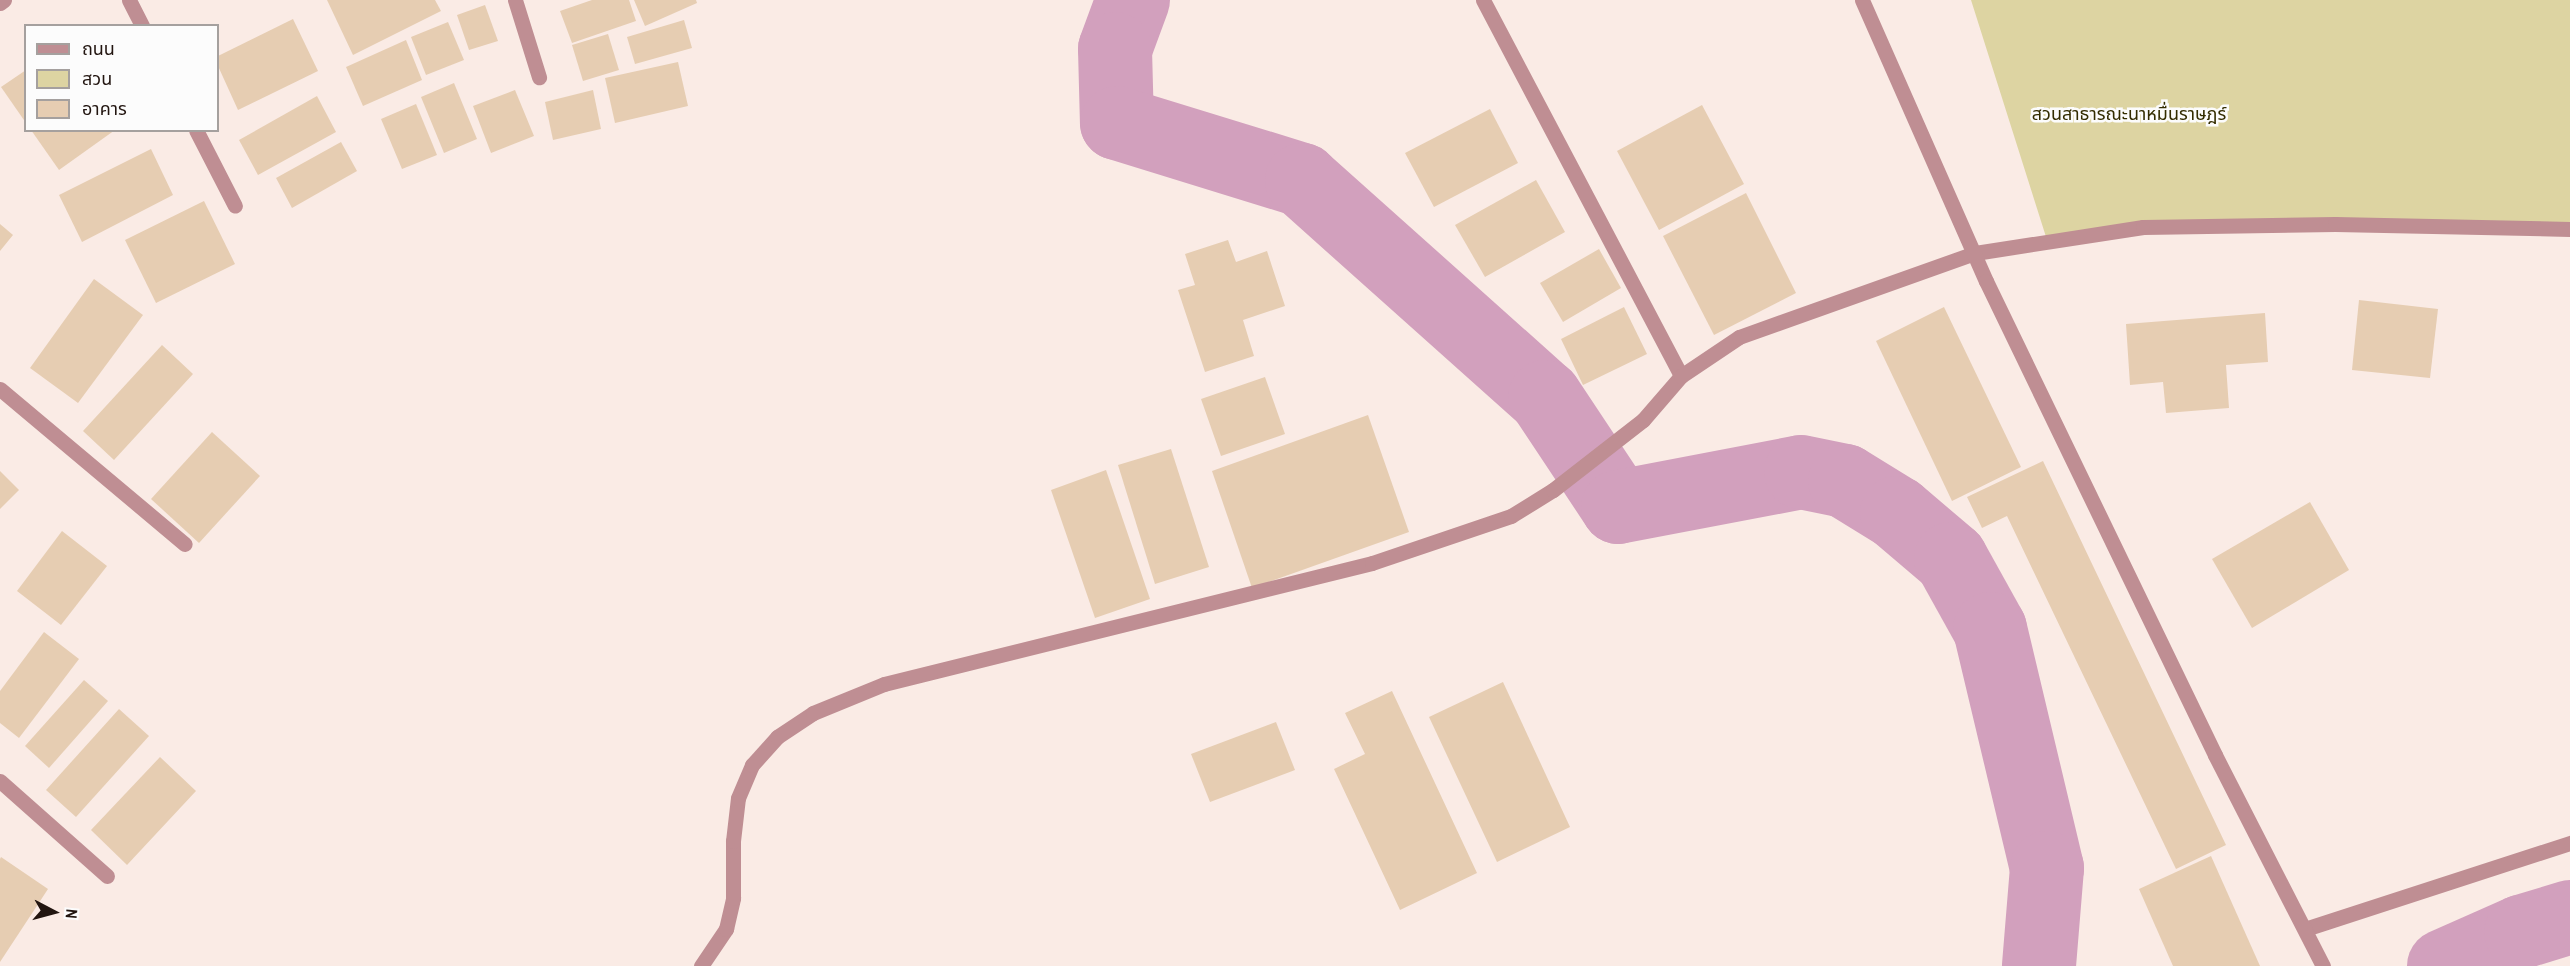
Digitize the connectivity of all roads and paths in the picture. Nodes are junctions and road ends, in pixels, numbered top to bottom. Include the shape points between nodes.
1 (4, 0) edge
2 (129, 0) edge
3 (516, 0) edge
4 (1483, 0) edge
5 (1862, 0) edge
6 (0, 3) edge
7 (141, 24) edge
8 (539, 77) dead end
9 (197, 132) edge
10 (235, 206) dead end
11 (2570, 229) edge
12 (1975, 253) junction
13 (1681, 376) junction
14 (0, 389) edge
15 (185, 544) dead end
16 (0, 782) edge
17 (2570, 843) edge
18 (107, 876) dead end
19 (2305, 929) junction
20 (701, 966) edge
21 (2323, 966) edge

1 - 6 street
2 - 7 street
3 - 8 street
4 - 13 street
5 - 12 street
9 - 10 street
11 - 12 street via 2335,224 2143,227
12 - 13 street via 1739,337
12 - 19 street via 2210,744
13 - 20 street via 1643,420 1553,490 1511,516 1372,563 884,684 813,712 777,737 752,765 738,798 733,898 726,929
14 - 15 street
16 - 18 street
17 - 19 street
19 - 21 street

